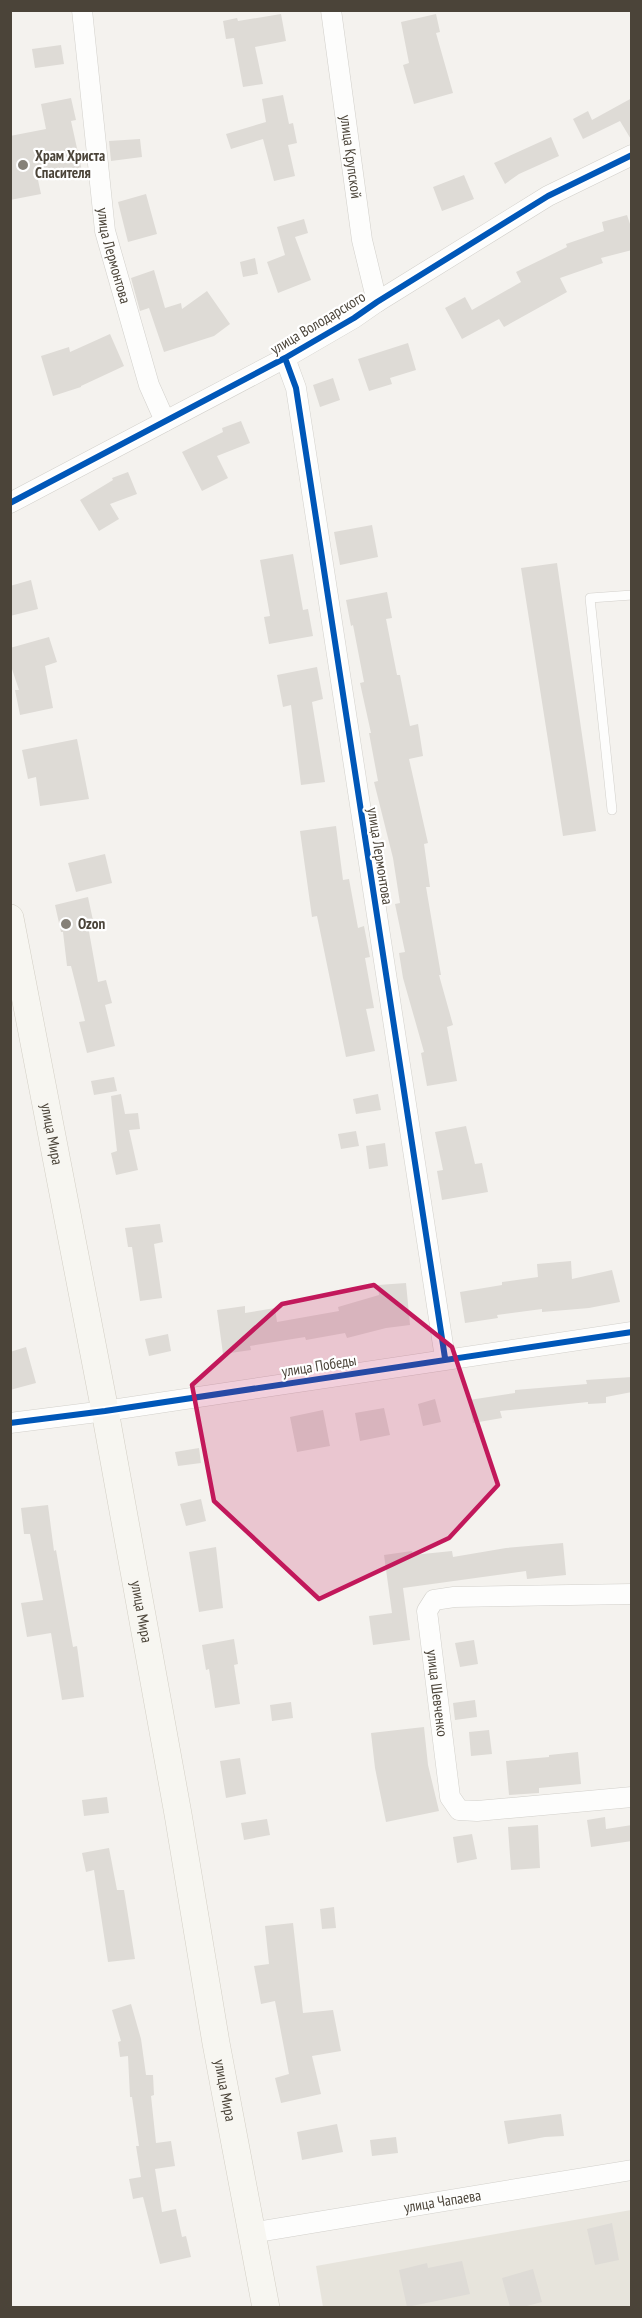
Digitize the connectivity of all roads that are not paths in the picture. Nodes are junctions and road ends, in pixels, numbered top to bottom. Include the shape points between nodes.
1 (82, 10) edge
2 (331, 10) edge
3 (632, 155) edge
4 (377, 302) junction
5 (285, 358) junction
6 (165, 421) junction
7 (10, 502) edge
8 (632, 595) edge
9 (612, 810) dead end
10 (10, 918) edge
11 (632, 1332) edge
12 (445, 1359) junction
13 (105, 1411) junction
14 (10, 1423) edge
15 (632, 1594) edge
16 (632, 1797) edge
17 (632, 2170) edge
18 (252, 2233) junction
19 (266, 2307) edge

1 - 6 street, улица Лермонтова via 105,231 146,376
2 - 4 street, улица Крупской via 362,240
3 - 4 street, улица Володарского via 548,196
4 - 5 street, улица Володарского
5 - 6 street, улица Володарского
5 - 12 street, улица Лермонтова via 296,388
6 - 7 street, улица Володарского
8 - 9 lane via 590,598
10 - 13 main road, улица Мира
11 - 12 street, улица Победы
12 - 13 street, улица Победы
13 - 14 street, улица Победы
13 - 18 main road, улица Мира
15 - 16 street, улица Шевченко via 454,1597 434,1600 427,1611 450,1797 459,1810
17 - 18 street, улица Чапаева
18 - 19 main road, улица Мира

